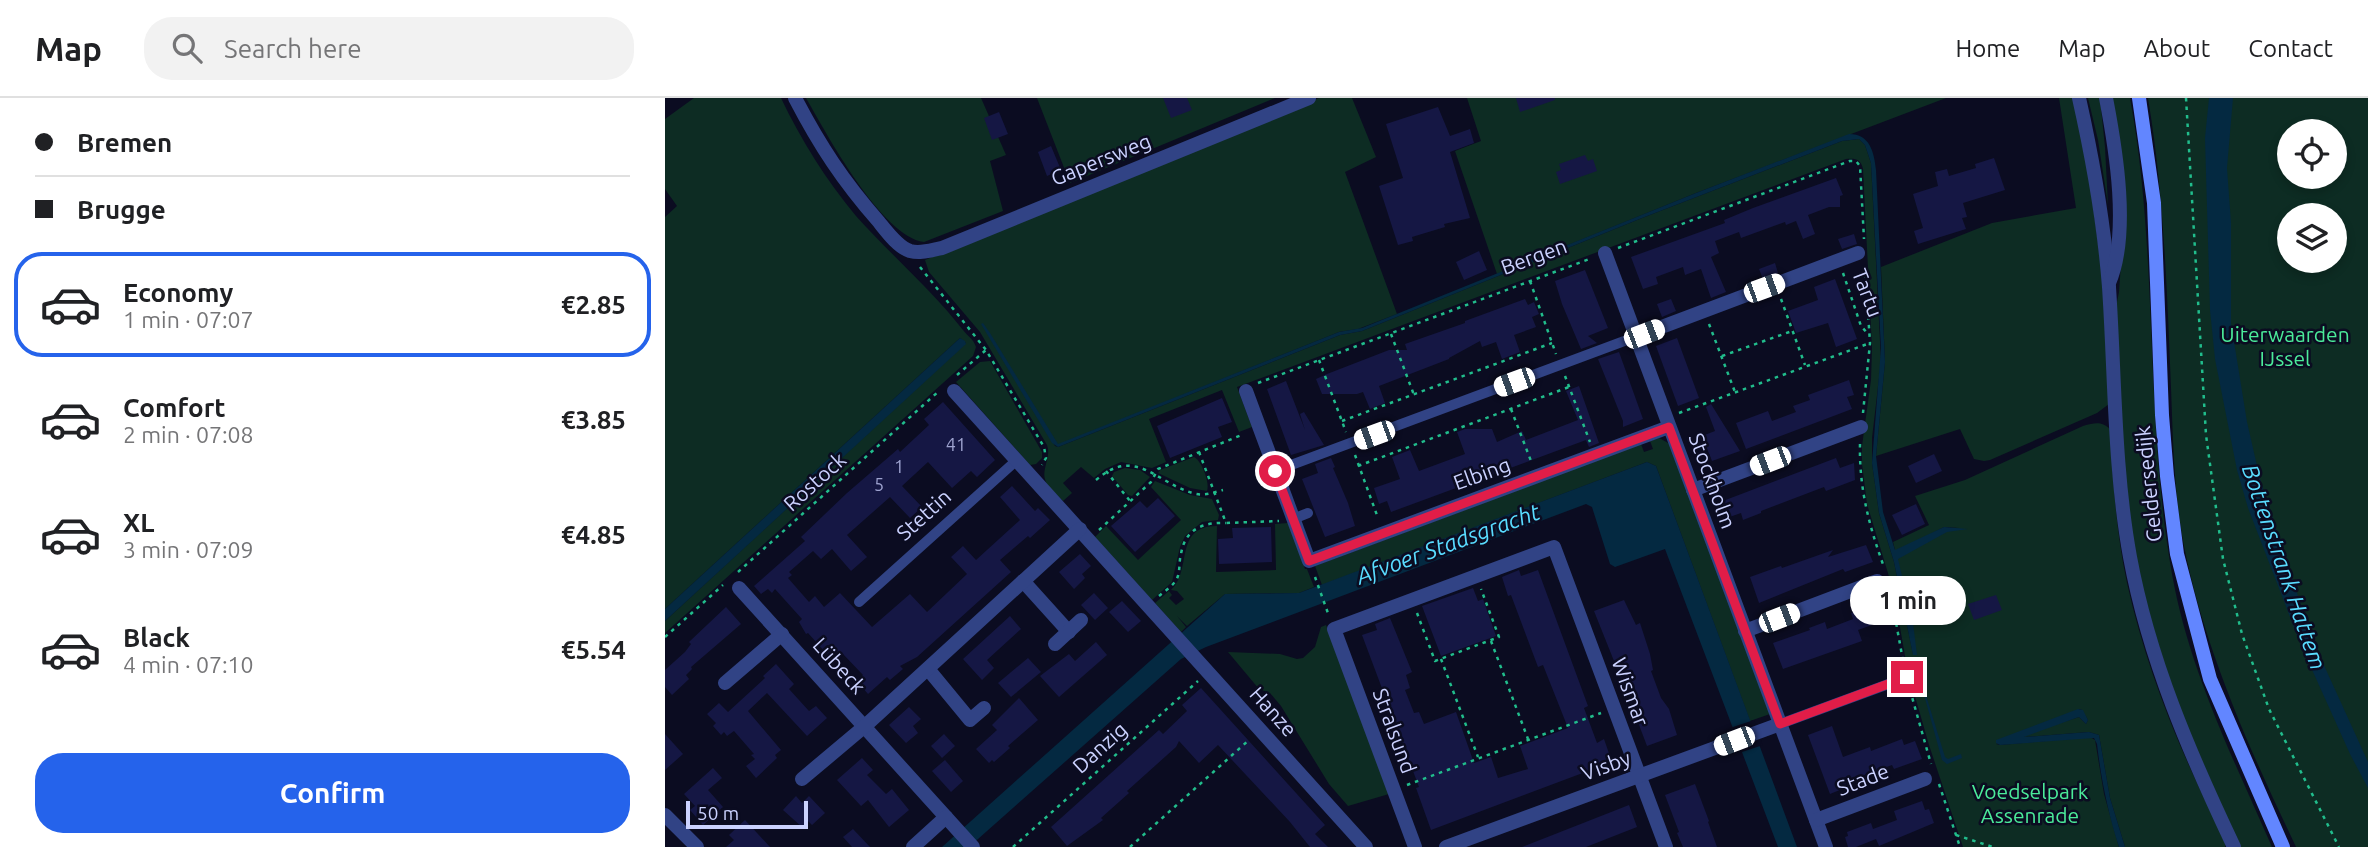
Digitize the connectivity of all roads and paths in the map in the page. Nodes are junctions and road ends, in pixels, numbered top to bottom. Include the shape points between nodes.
1 (795, 98) edge
2 (1309, 98) edge
3 (2079, 98) edge
4 (2106, 98) edge
5 (2140, 98) edge
6 (2186, 98) edge
7 (907, 250) junction
8 (1605, 253) junction
9 (1863, 255) junction
10 (1838, 260) junction
11 (1530, 281) junction
12 (2109, 284) junction
13 (1780, 298) dead end
14 (1709, 324) dead end
15 (1792, 331) junction
16 (1391, 334) junction
17 (1869, 336) junction
18 (1635, 337) junction
19 (1552, 343) junction
20 (1870, 343) junction
21 (986, 350) junction
22 (1722, 356) junction
23 (1558, 359) dead end
24 (1319, 360) junction
25 (1805, 365) junction
26 (1563, 371) dead end
27 (950, 385) junction
28 (1569, 387) junction
29 (1246, 391) joint
30 (1735, 392) junction
31 (1414, 395) junction
32 (1511, 408) junction
33 (1342, 421) junction
34 (1668, 423) junction
35 (1861, 426) junction
36 (1259, 428) junction
37 (1348, 438) dead end
38 (1591, 444) dead end
39 (1352, 449) dead end
40 (1199, 452) junction
41 (1017, 460) junction
42 (1532, 465) dead end
43 (1359, 466) junction
44 (1106, 471) junction
45 (1275, 471) junction
46 (1154, 474) junction
47 (1032, 476) junction
48 (1096, 480) dead end
49 (1223, 489) dead end
50 (1693, 490) junction
51 (1215, 492) junction
52 (1130, 501) junction
53 (1308, 513) dead end
54 (1290, 520) junction
55 (1380, 522) dead end
56 (1226, 523) junction
57 (1085, 534) junction
58 (1310, 564) junction
59 (1477, 579) dead end
60 (1885, 581) junction
61 (1023, 582) junction
62 (739, 588) dead end
63 (859, 602) dead end
64 (1413, 603) dead end
65 (1148, 605) junction
66 (1081, 620) dead end
67 (1333, 626) junction
68 (1745, 631) junction
69 (1069, 632) junction
70 (782, 634) junction
71 (665, 637) edge
72 (1491, 641) junction
73 (1055, 644) dead end
74 (1441, 659) junction
75 (927, 669) junction
76 (1208, 671) junction
77 (1921, 672) dead end
78 (1907, 677) junction
79 (725, 683) dead end
80 (984, 708) dead end
81 (1599, 713) dead end
82 (865, 726) junction
83 (1775, 726) junction
84 (1260, 730) junction
85 (1528, 740) junction
86 (1478, 758) junction
87 (1639, 776) junction
88 (1930, 777) junction
89 (802, 779) dead end
90 (1410, 784) dead end
91 (665, 816) edge
92 (948, 819) junction
93 (1816, 820) junction
94 (1956, 835) junction
95 (697, 847) edge
96 (912, 847) edge
97 (974, 847) edge
98 (1013, 847) edge
99 (1130, 847) edge
100 (1366, 847) edge
101 (1415, 847) edge
102 (1446, 847) edge
103 (1666, 847) edge
104 (1826, 847) edge
105 (1960, 847) edge
106 (1993, 847) edge
107 (2234, 847) edge
108 (2283, 847) edge
109 (2339, 847) edge

1 - 7 street via 847,186
2 - 7 street, Gapersweg via 942,248 920,253
3 - 12 street, Geldersedijk
4 - 12 street, Geldersedijk via 2118,185 2119,255
5 - 108 main road, Geldersedijk via 2154,203 2162,415 2177,554 2210,679
6 - 109 path via 2206,435 2223,559 2242,634 2269,709
7 - 21 path
8 - 9 path, Bergen via 1856,161 1860,166
8 - 11 path, Bergen
8 - 18 street, Stockholm
9 - 10 street
9 - 17 path
10 - 17 path, Tartu via 1861,326
10 - 18 street
11 - 16 path, Bergen
11 - 19 path
12 - 107 street, Geldersedijk via 2121,488 2137,592 2194,763
13 - 15 path
14 - 22 path
15 - 22 path
15 - 25 path
16 - 24 path, Bergen
16 - 31 path
17 - 20 path
18 - 34 street, Stockholm
18 - 45 lane
19 - 23 path
19 - 31 path
20 - 25 path
20 - 35 path
21 - 27 path, Rostock
21 - 47 path via 1046,452
22 - 30 path
24 - 29 path, Bergen
24 - 33 path
25 - 30 path
26 - 28 path
27 - 41 street, Hanze
27 - 71 path, Rostock
28 - 32 path
28 - 38 path
29 - 36 street
30 - 34 path
31 - 33 path
32 - 42 path
32 - 43 path
33 - 37 path
34 - 50 street, Stockholm
34 - 58 street, Elbing
35 - 50 street
35 - 60 path via 1860,483
36 - 40 path
36 - 45 street
39 - 43 path
40 - 46 path
40 - 51 path
41 - 47 street, Hanze
41 - 63 lane, Stettin
43 - 55 path
44 - 46 path via 1124,465
44 - 48 path
44 - 52 path
45 - 54 street
46 - 51 path via 1198,494
46 - 52 path
47 - 57 street, Hanze
49 - 51 path
50 - 68 street, Stockholm
51 - 56 path
52 - 57 path
53 - 54 lane
54 - 56 path
54 - 58 street
56 - 65 path via 1200,525 1188,535 1173,584
57 - 61 street
57 - 65 street, Hanze
58 - 67 path
59 - 72 path via 1499,637
60 - 68 street
60 - 78 path
61 - 69 street
61 - 75 street
62 - 70 street, Lübeck
64 - 74 path via 1435,661
65 - 76 street, Hanze
66 - 69 street
67 - 87 street, Wismar via 1554,547
67 - 101 street, Stralsund
68 - 83 street, Stockholm
69 - 73 street
70 - 79 street, Lübeck
70 - 82 street, Lübeck
72 - 74 path
72 - 85 path
74 - 86 path
75 - 80 street via 970,720
75 - 82 street
76 - 84 street, Hanze
76 - 98 path, Danzig
77 - 78 lane
78 - 83 lane
78 - 88 path
81 - 85 path
82 - 89 street, Lübeck
82 - 92 street, Lübeck
83 - 87 street, Visby
83 - 93 street, Stockholm
84 - 99 path
84 - 100 street, Hanze
85 - 86 path
86 - 90 path
87 - 102 street, Visby
87 - 103 street, Wismar
88 - 93 street, Stade
88 - 94 path
91 - 95 street
92 - 96 street
92 - 97 street, Lübeck
93 - 104 street, Stockholm
94 - 105 path
94 - 106 path

